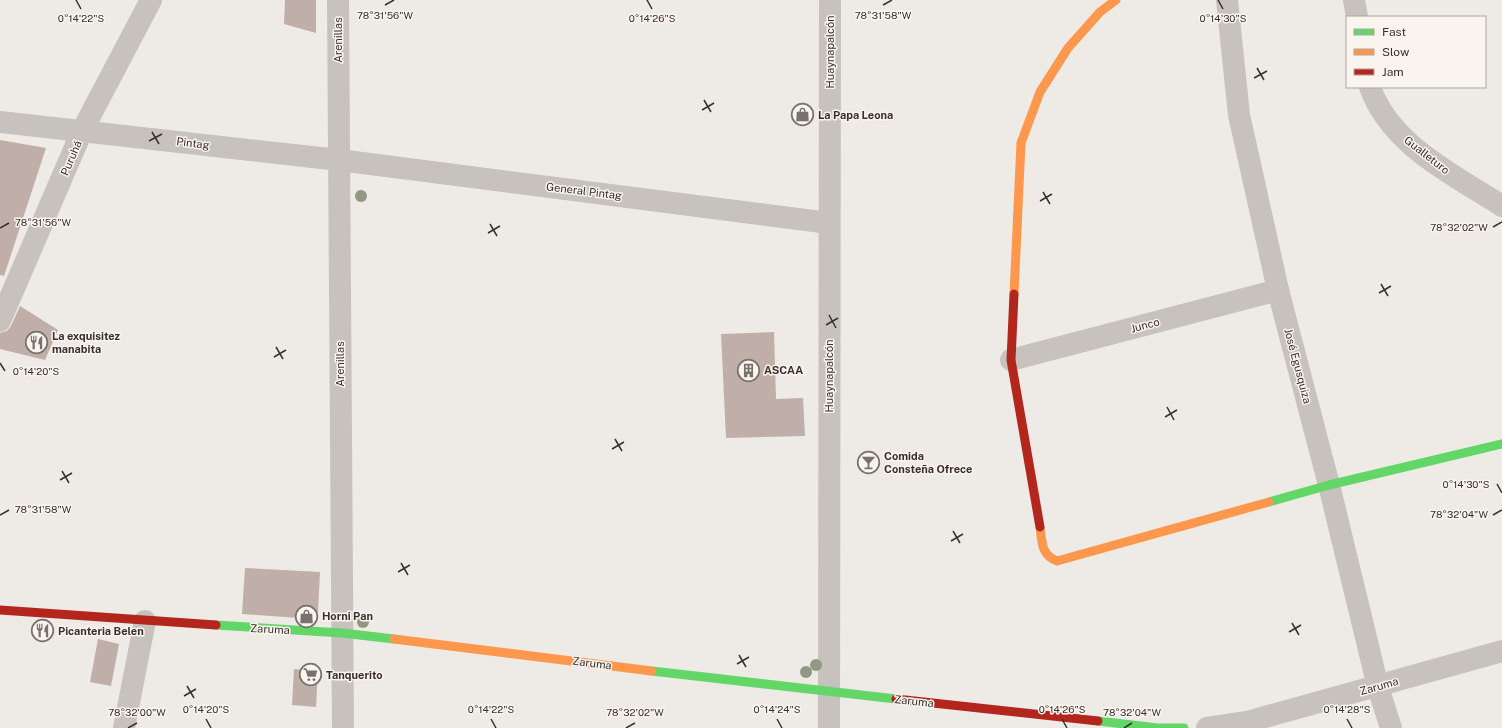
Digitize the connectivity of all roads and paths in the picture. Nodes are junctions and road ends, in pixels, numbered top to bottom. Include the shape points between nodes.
1 (151, 0) edge
2 (338, 0) edge
3 (830, 0) edge
4 (1116, 0) edge
5 (1227, 0) edge
6 (1354, 0) edge
7 (1357, 16) edge
8 (1370, 88) edge
9 (0, 122) edge
10 (82, 131) junction
11 (339, 160) junction
12 (1502, 206) edge
13 (830, 223) junction
14 (1278, 290) junction
15 (0, 321) edge
16 (1011, 360) junction
17 (1502, 444) edge
18 (1329, 485) junction
19 (0, 610) edge
20 (145, 621) junction
21 (342, 633) junction
22 (1502, 651) edge
23 (1378, 687) junction
24 (829, 692) junction
25 (124, 728) edge
26 (343, 728) edge
27 (829, 728) edge
28 (1184, 728) edge
29 (1207, 728) edge
30 (1391, 728) edge

1 - 10 street, Puruhá
2 - 11 street, Arenillas
3 - 13 street, Huaynapalcón
4 - 16 street via 1100,12 1068,48 1040,92 1021,143
5 - 14 street, José Egusquiza via 1239,115
6 - 7 street
8 - 12 street, Gualleturo via 1392,126 1430,159
9 - 10 street, Pintag
10 - 11 street, Pintag
10 - 15 street, Puruhá
11 - 13 street, General Pintag
11 - 21 street, Arenillas
13 - 24 street, Huaynapalcón
14 - 16 street, Junco
14 - 18 street, José Egusquiza
16 - 18 street via 1044,552 1049,558 1057,561
17 - 18 street
18 - 23 street, José Egusquiza
19 - 20 street, Zaruma
20 - 21 street, Zaruma
20 - 25 street
21 - 24 street, Zaruma
21 - 26 street, Arenillas
22 - 23 street, Zaruma
23 - 29 street, Zaruma via 1248,722
23 - 30 street, José Egusquiza
24 - 27 street, Huaynapalcón
24 - 28 street, Zaruma via 1150,727

